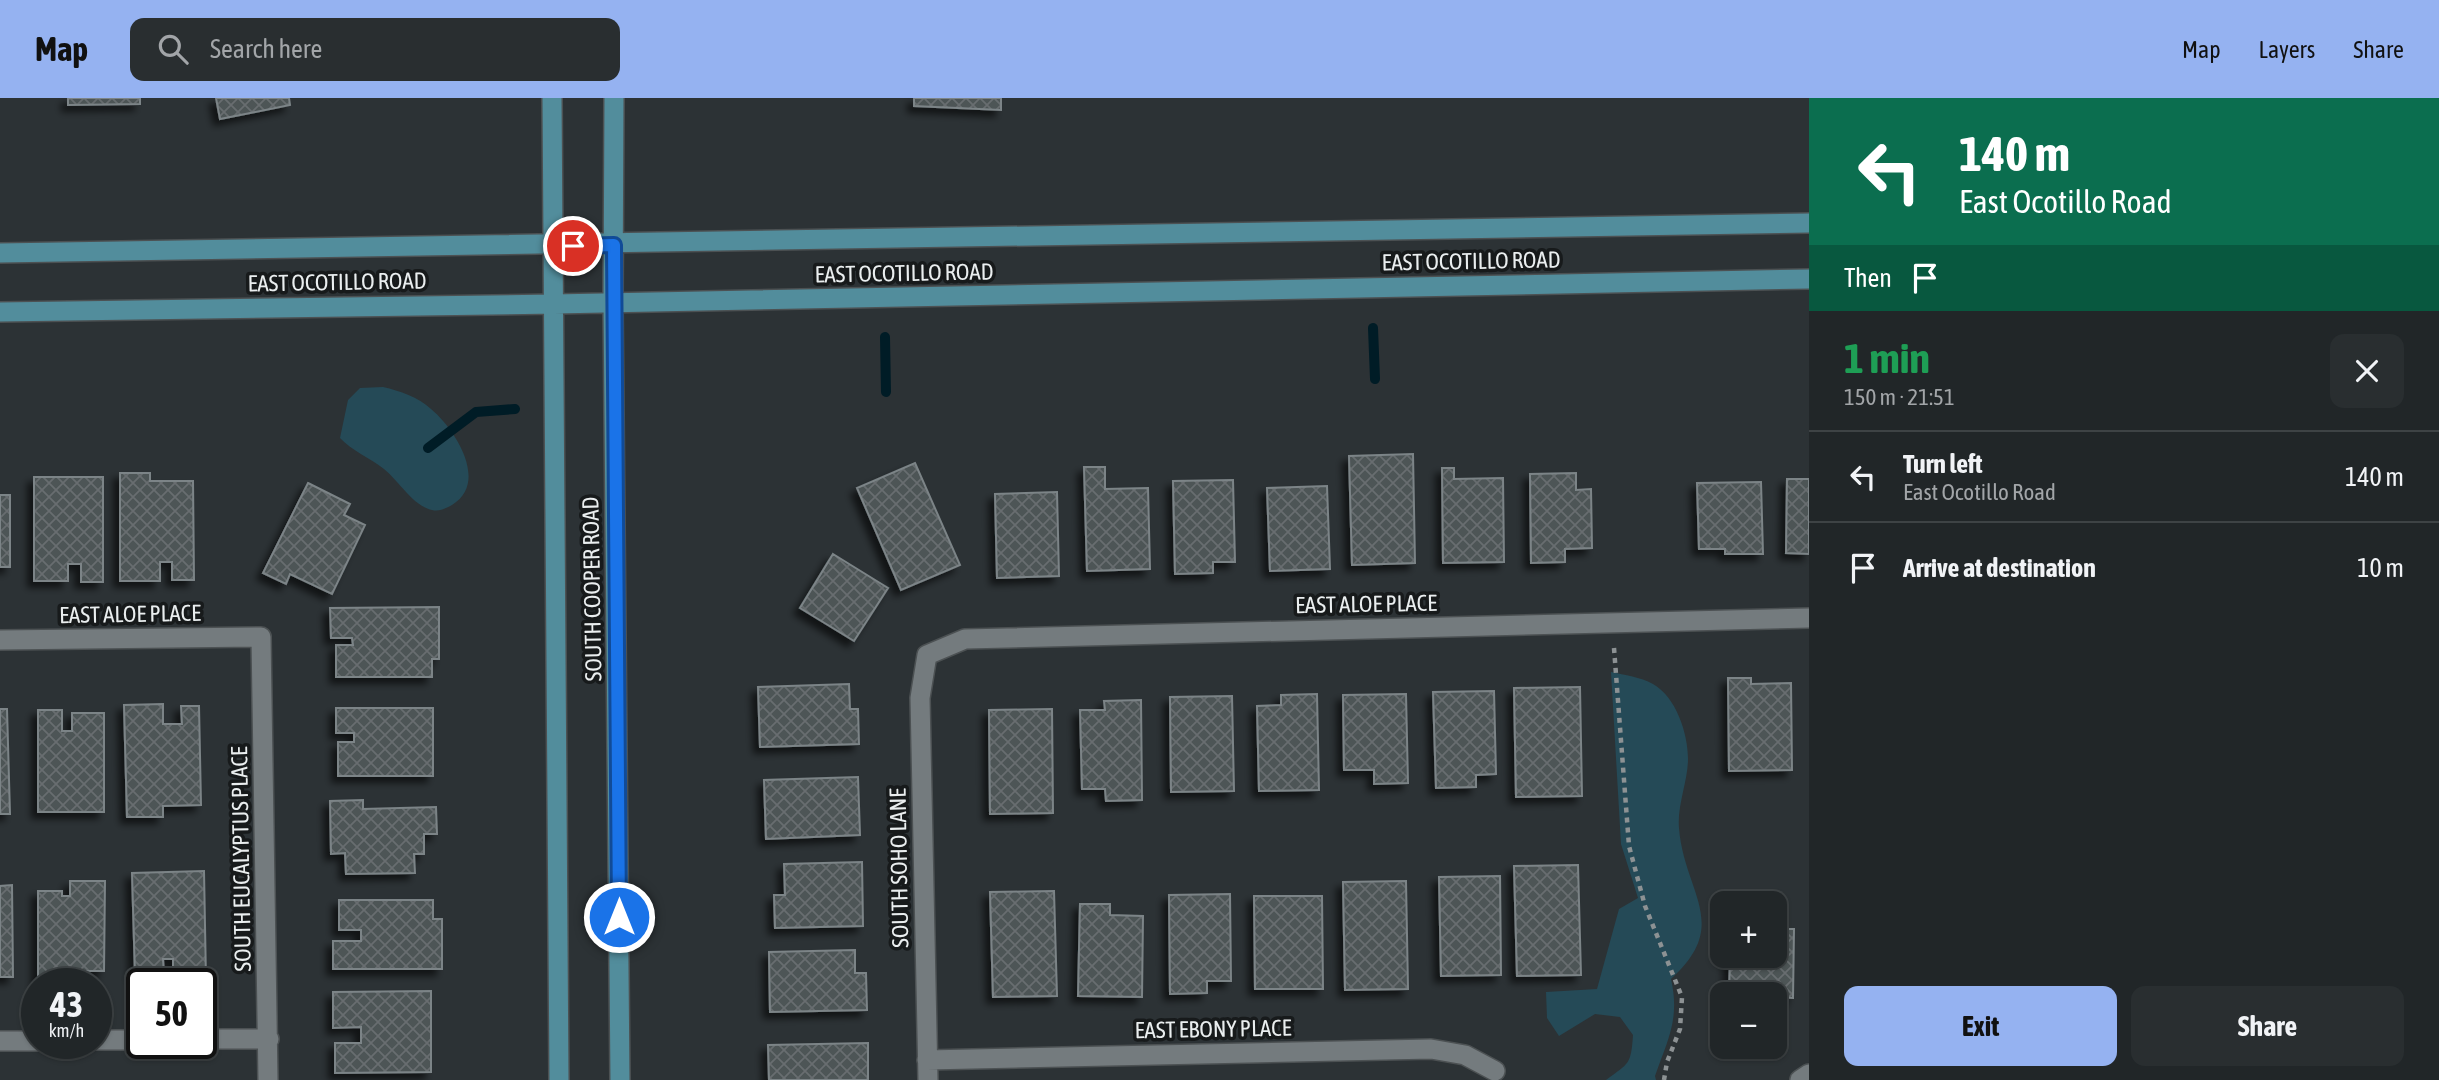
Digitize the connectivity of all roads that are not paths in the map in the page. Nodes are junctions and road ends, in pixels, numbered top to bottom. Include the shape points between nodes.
1 (552, 98) edge
2 (614, 98) edge
3 (1809, 223) edge
4 (614, 245) junction
5 (553, 246) junction
6 (0, 253) edge
7 (1809, 279) edge
8 (613, 303) junction
9 (554, 304) junction
10 (0, 312) edge
11 (1809, 618) edge
12 (261, 636) joint
13 (0, 640) edge
14 (927, 655) joint
15 (217, 1039) edge
16 (269, 1039) junction
17 (0, 1041) edge
18 (21, 1041) edge
19 (928, 1060) junction
20 (1495, 1071) dead end
21 (1809, 1074) edge
22 (268, 1080) edge
23 (559, 1080) edge
24 (620, 1080) edge
25 (928, 1080) edge
26 (1800, 1080) edge

1 - 5 main road, SOUTH COOPER ROAD
2 - 4 main road, SOUTH COOPER ROAD
3 - 4 main road, EAST OCOTILLO ROAD
4 - 5 main road, EAST OCOTILLO ROAD
4 - 8 main road, SOUTH COOPER ROAD
5 - 6 main road, EAST OCOTILLO ROAD
5 - 9 main road, SOUTH COOPER ROAD
7 - 8 main road, EAST OCOTILLO ROAD
8 - 9 main road, EAST OCOTILLO ROAD
8 - 24 main road, SOUTH COOPER ROAD
9 - 10 main road, EAST OCOTILLO ROAD
9 - 23 main road, SOUTH COOPER ROAD
11 - 14 street, EAST ALOE PLACE via 965,639
12 - 13 street, EAST ALOE PLACE
12 - 16 street, SOUTH EUCALYPTUS PLACE
14 - 19 street, SOUTH SOHO LANE via 920,698
15 - 16 street
16 - 22 street, SOUTH EUCALYPTUS PLACE
17 - 18 street
19 - 20 street, EAST EBONY PLACE via 1431,1049 1465,1055
19 - 25 street, SOUTH SOHO LANE
21 - 26 street

